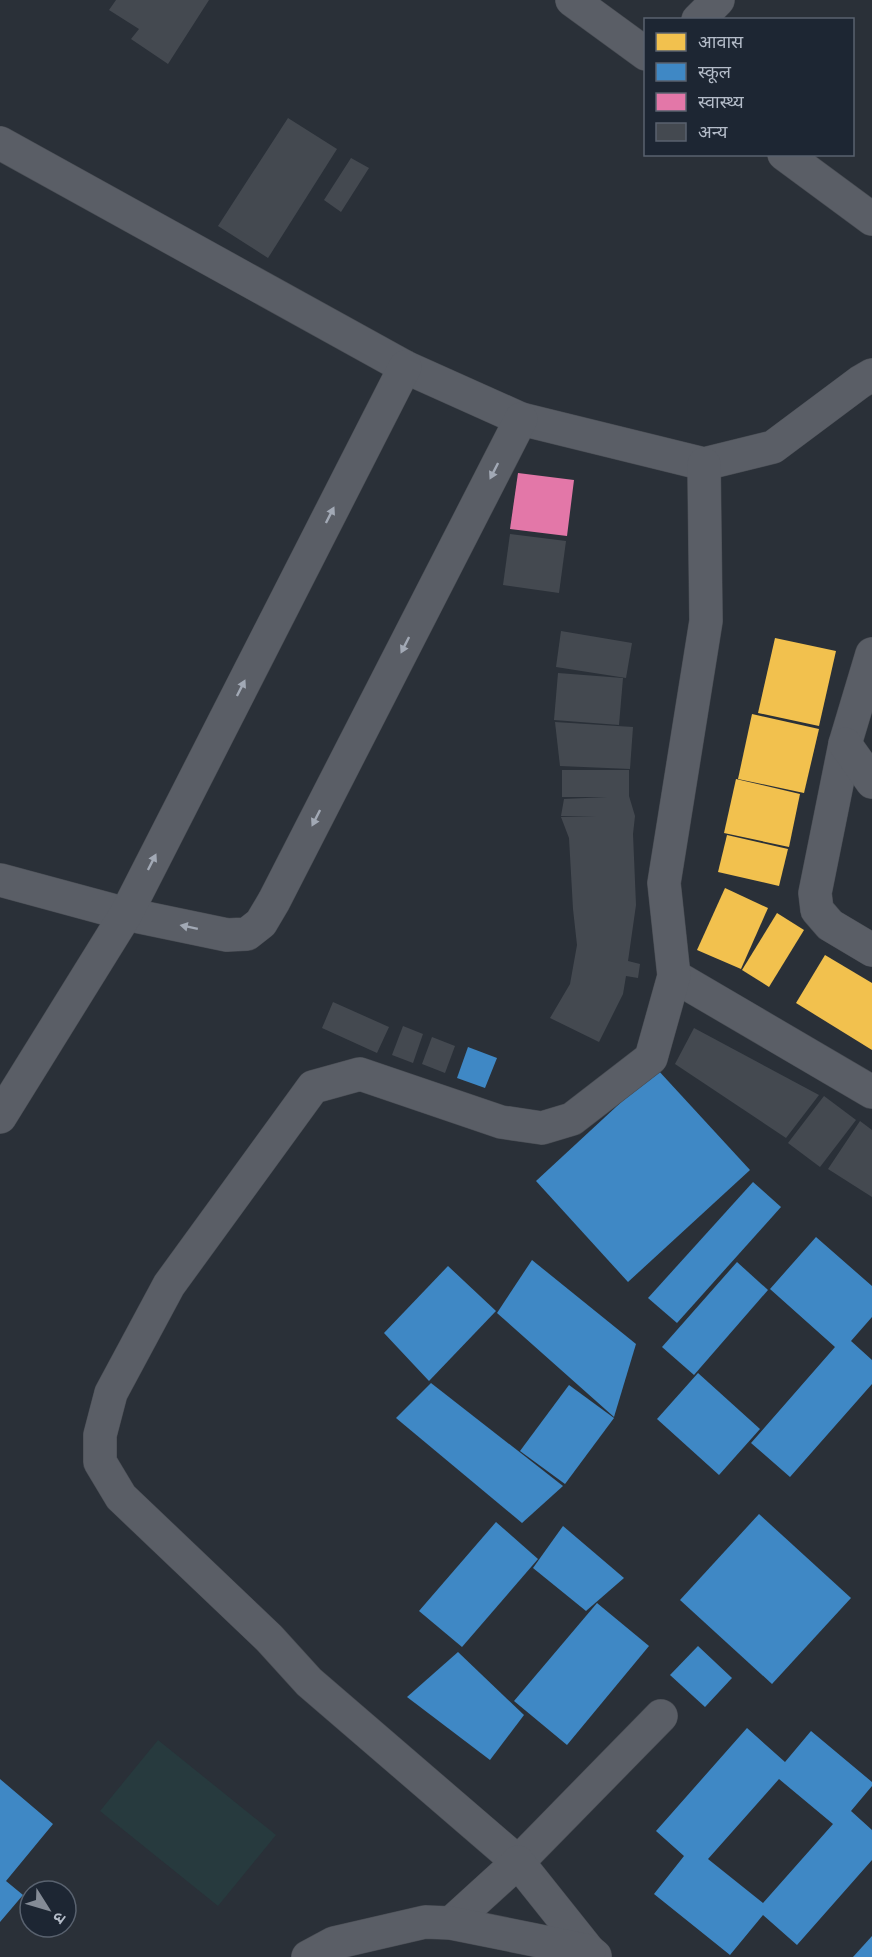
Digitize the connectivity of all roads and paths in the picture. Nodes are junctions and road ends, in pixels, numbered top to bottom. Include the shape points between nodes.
1 (572, 0) edge
2 (717, 0) edge
3 (700, 18) edge
4 (644, 53) edge
5 (0, 143) edge
6 (787, 156) edge
7 (872, 219) edge
8 (405, 367) junction
9 (868, 386) edge
10 (521, 419) junction
11 (704, 464) junction
12 (872, 654) edge
13 (845, 744) junction
14 (872, 782) edge
15 (0, 880) edge
16 (126, 914) junction
17 (872, 950) edge
18 (674, 976) junction
19 (872, 1092) edge
20 (0, 1117) edge
21 (661, 1716) dead end
22 (518, 1862) junction
23 (451, 1923) junction
24 (593, 1954) edge
25 (308, 1957) edge

1 - 4 street
2 - 3 street
5 - 8 street
6 - 7 street
8 - 10 street
16 -> 8 street
9 - 11 street via 773,447
10 - 11 street
10 -> 16 street via 261,923 247,934 227,935
11 - 18 street via 706,621 664,882
12 - 13 street
13 - 14 street
13 - 17 street via 815,893 817,910 831,925
15 - 16 street
16 - 20 street
18 - 19 street
18 - 22 street via 651,1058 572,1119 542,1128 501,1122 360,1074 313,1087 169,1285 111,1393 100,1435 100,1462 121,1497 269,1638 309,1682
21 - 22 street
22 - 23 street
22 - 24 street
23 - 24 street
23 - 25 street via 425,1922 333,1943

